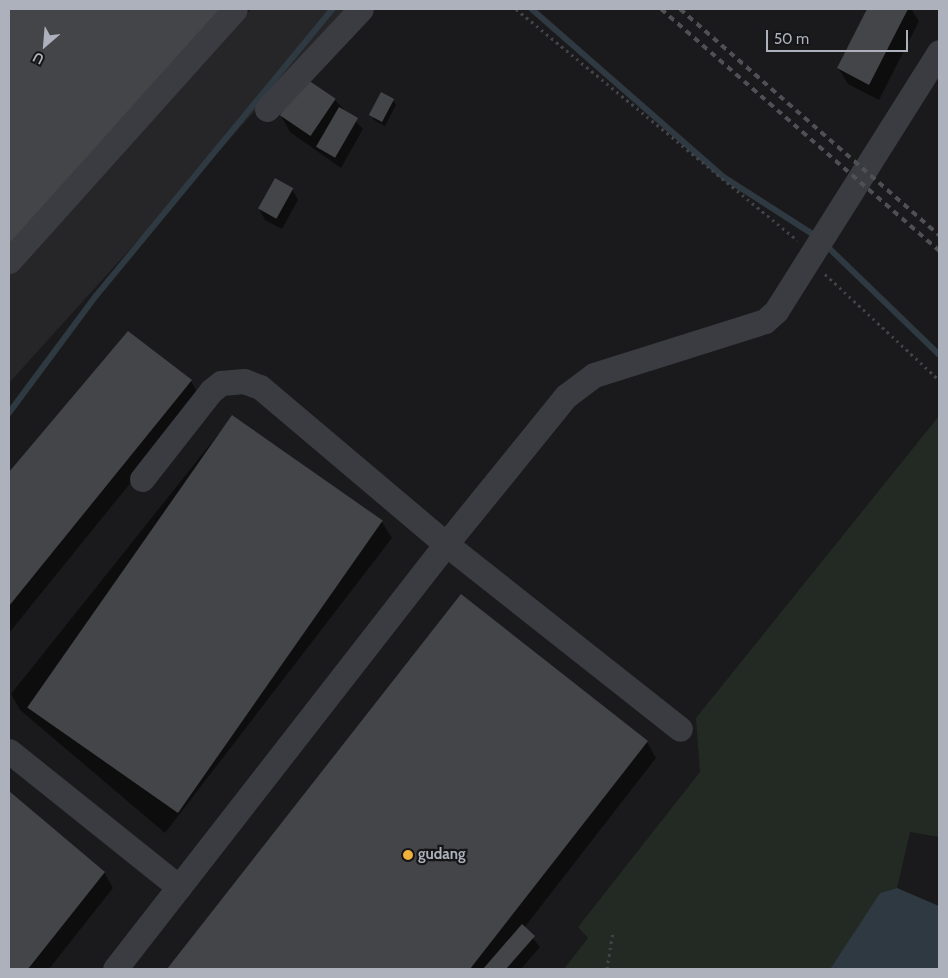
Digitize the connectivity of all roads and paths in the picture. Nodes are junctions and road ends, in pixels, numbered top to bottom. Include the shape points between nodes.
1 (235, 9) edge
2 (361, 9) edge
3 (516, 9) edge
4 (939, 52) edge
5 (267, 109) dead end
6 (814, 253) junction
7 (9, 262) edge
8 (939, 380) edge
9 (142, 479) dead end
10 (446, 544) junction
11 (680, 729) dead end
12 (9, 750) edge
13 (179, 887) junction
14 (613, 932) dead end
15 (115, 969) edge
16 (607, 969) edge

1 - 7 street
2 - 5 street
3 - 6 path
4 - 6 street
6 - 8 path
6 - 10 street via 765,321 594,375 566,396
9 - 10 street via 211,391 221,382 244,380 260,387
10 - 11 street
10 - 13 street
12 - 13 street
13 - 15 street
14 - 16 path

